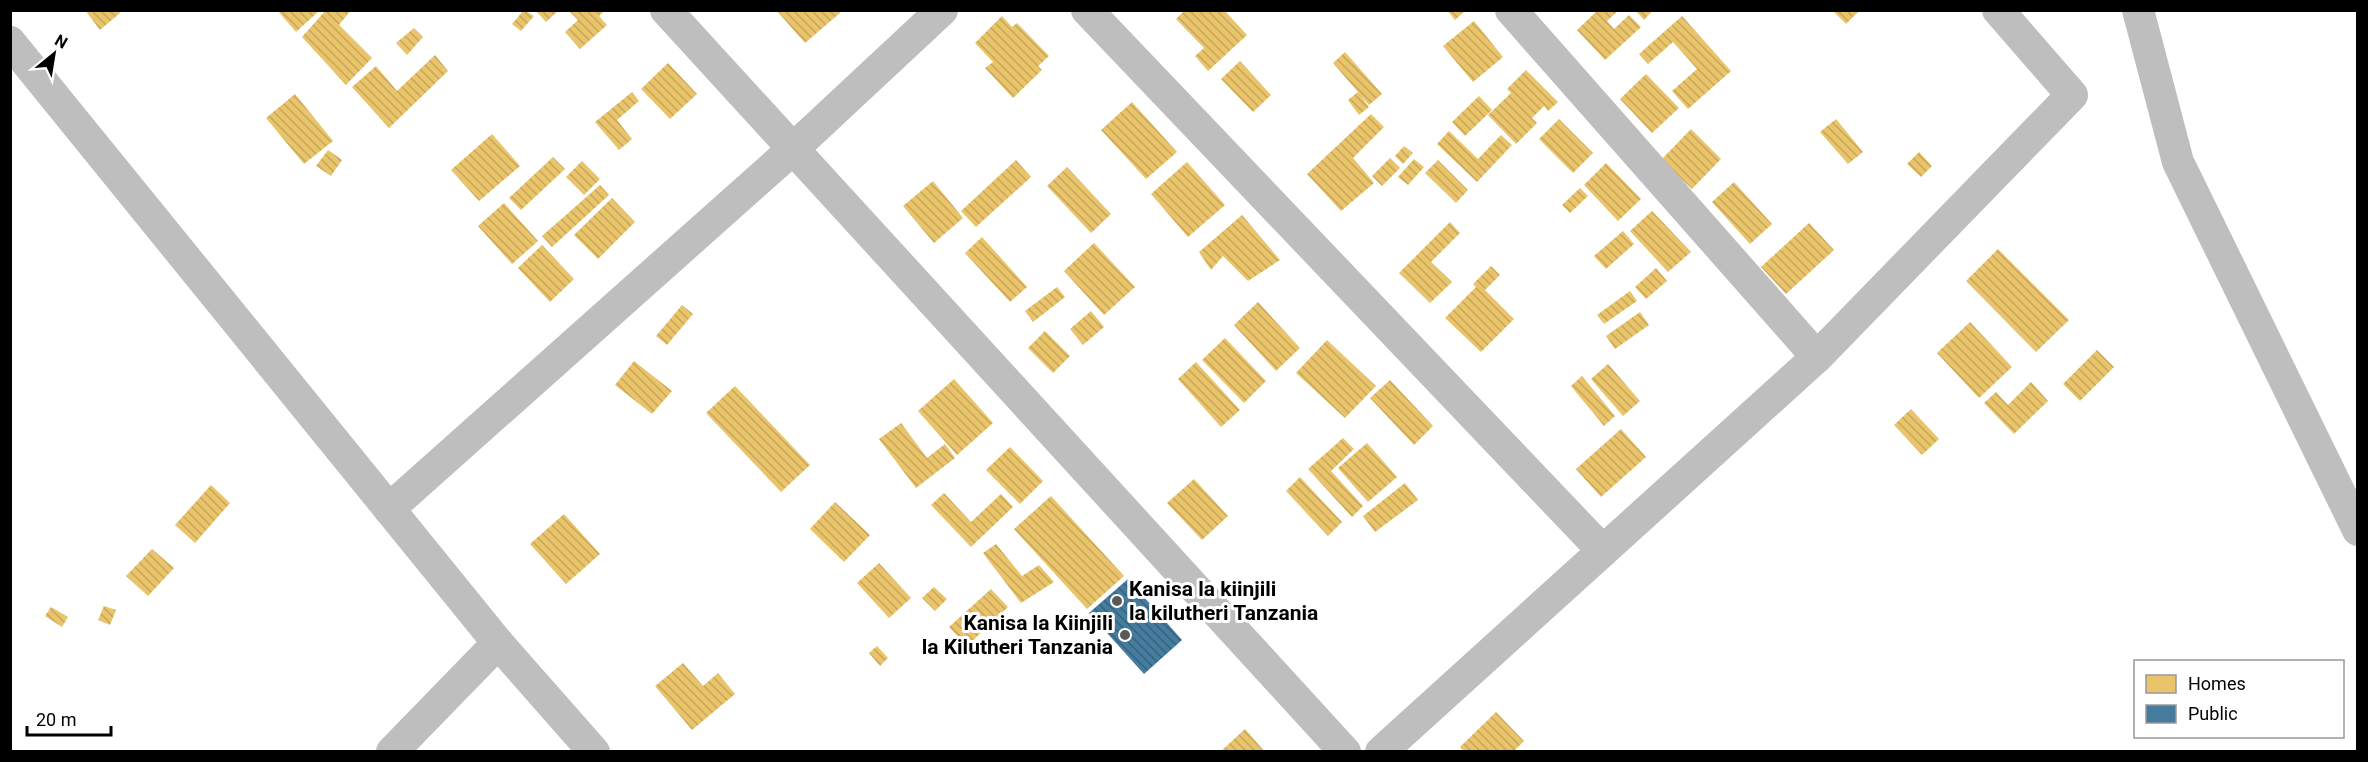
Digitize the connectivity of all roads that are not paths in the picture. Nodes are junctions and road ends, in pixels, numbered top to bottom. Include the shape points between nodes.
1 (666, 10) edge
2 (942, 10) edge
3 (1087, 10) edge
4 (1511, 10) edge
5 (1998, 10) edge
6 (2138, 10) edge
7 (10, 42) edge
8 (793, 149) junction
9 (1817, 357) junction
10 (388, 508) junction
11 (2358, 530) edge
12 (1603, 551) junction
13 (498, 644) junction
14 (392, 752) edge
15 (594, 752) edge
16 (1345, 752) edge
17 (1381, 752) edge

1 - 8 street
2 - 8 street
3 - 12 street
4 - 9 street
5 - 9 street via 2072,95
6 - 11 street via 2178,162
7 - 10 street
8 - 10 street
8 - 16 street
9 - 12 street
10 - 13 street
12 - 17 street
13 - 14 street
13 - 15 street

